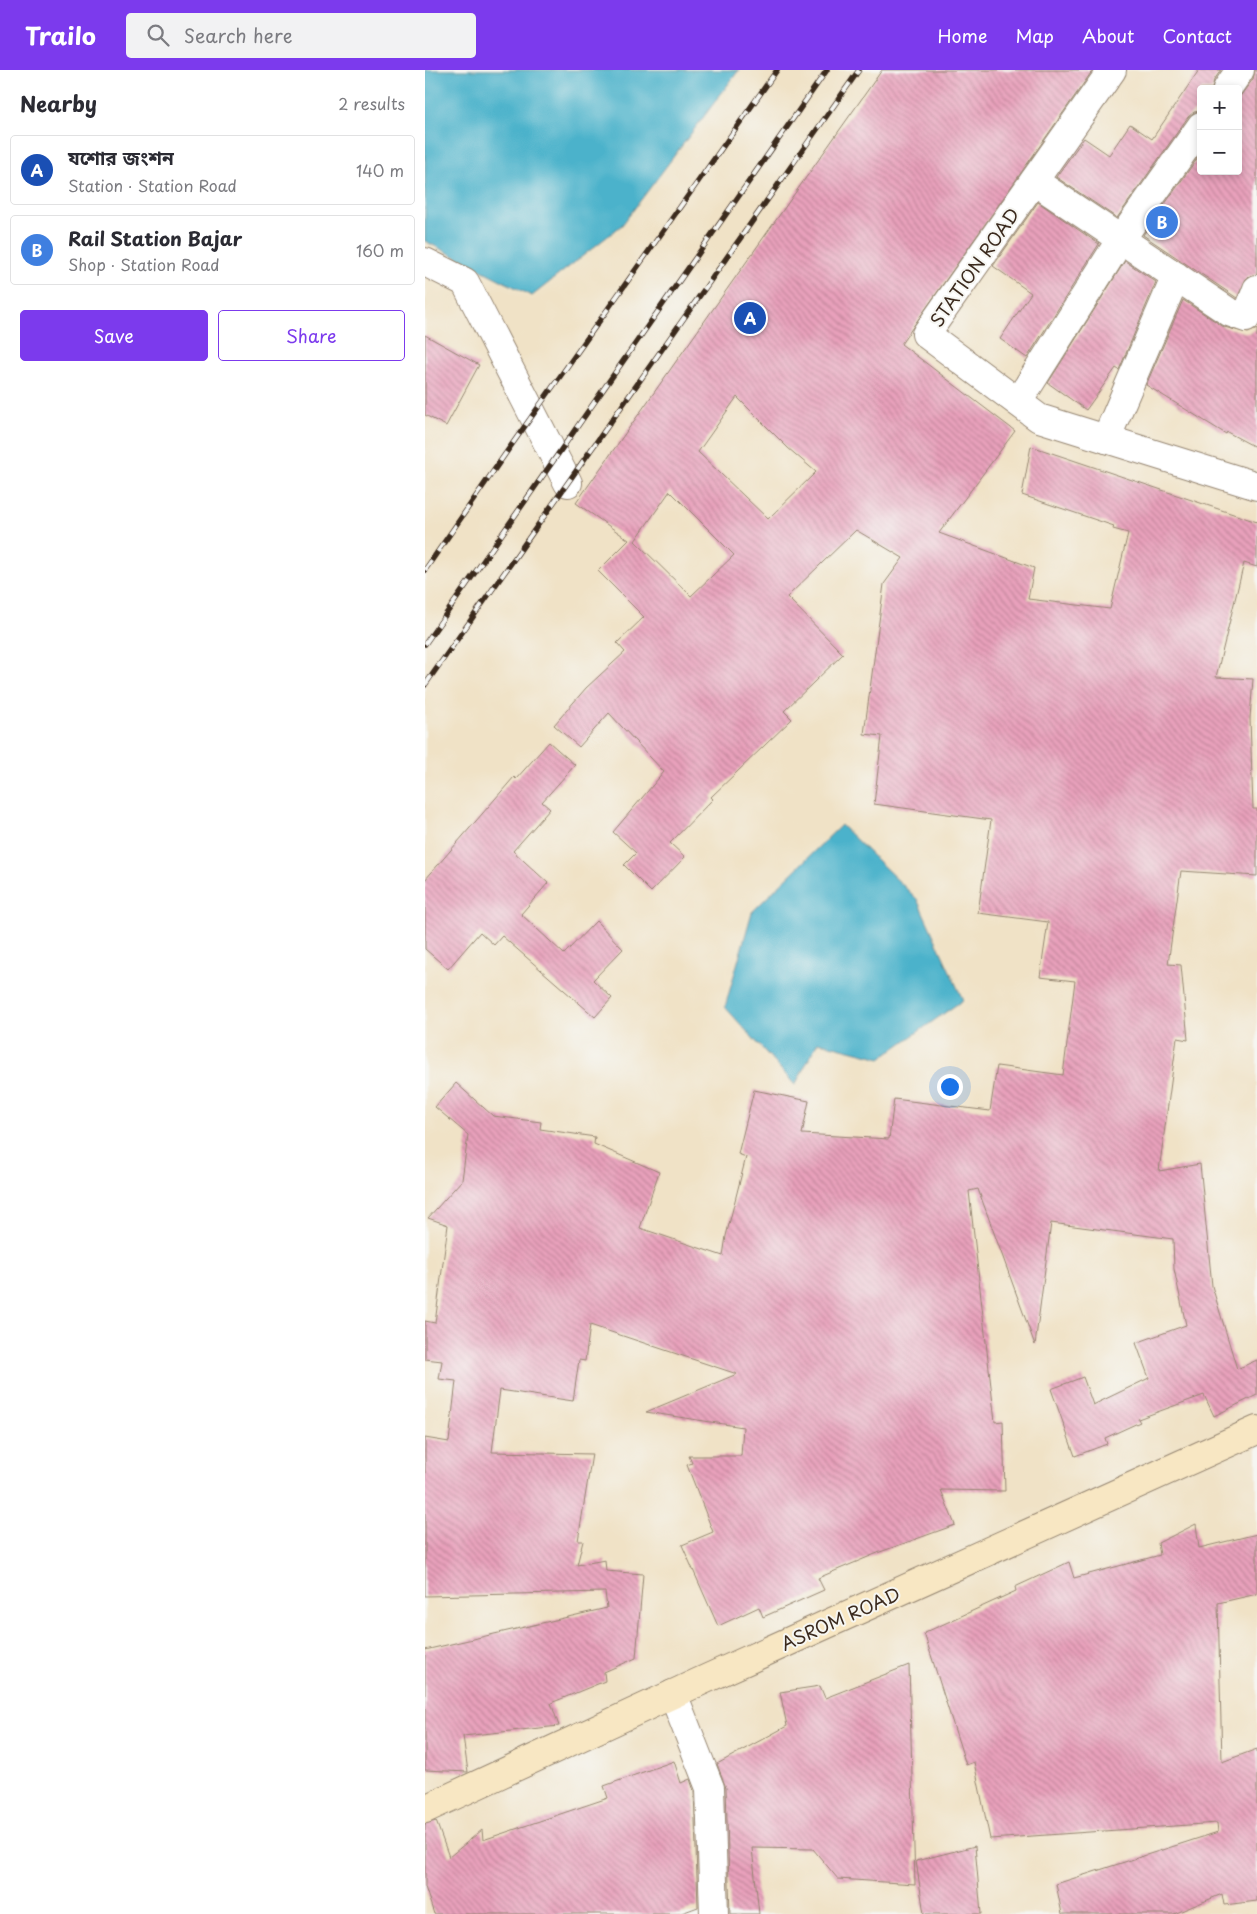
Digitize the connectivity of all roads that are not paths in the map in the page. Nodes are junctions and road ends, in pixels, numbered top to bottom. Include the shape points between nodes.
1 (1112, 70) edge
2 (1240, 70) edge
3 (1230, 85) edge
4 (1198, 130) edge
5 (1034, 181) junction
6 (1121, 240) junction
7 (425, 262) edge
8 (1175, 276) junction
9 (1257, 289) edge
10 (1018, 402) junction
11 (1106, 439) junction
12 (568, 483) dead end
13 (1257, 486) edge
14 (1257, 1430) edge
15 (673, 1694) junction
16 (425, 1809) edge
17 (714, 1914) edge

1 - 5 street, STATION ROAD
2 - 3 street
4 - 6 street
5 - 6 street
5 - 10 street, STATION ROAD via 927,334
6 - 8 street
6 - 10 street
7 - 12 street via 465,282
8 - 9 street via 1229,312 1246,318
8 - 11 street
10 - 11 street, STATION ROAD via 1039,418
11 - 13 street, STATION ROAD
14 - 15 street, ASROM ROAD
15 - 16 street, ASROM ROAD
15 - 17 street via 710,1788

